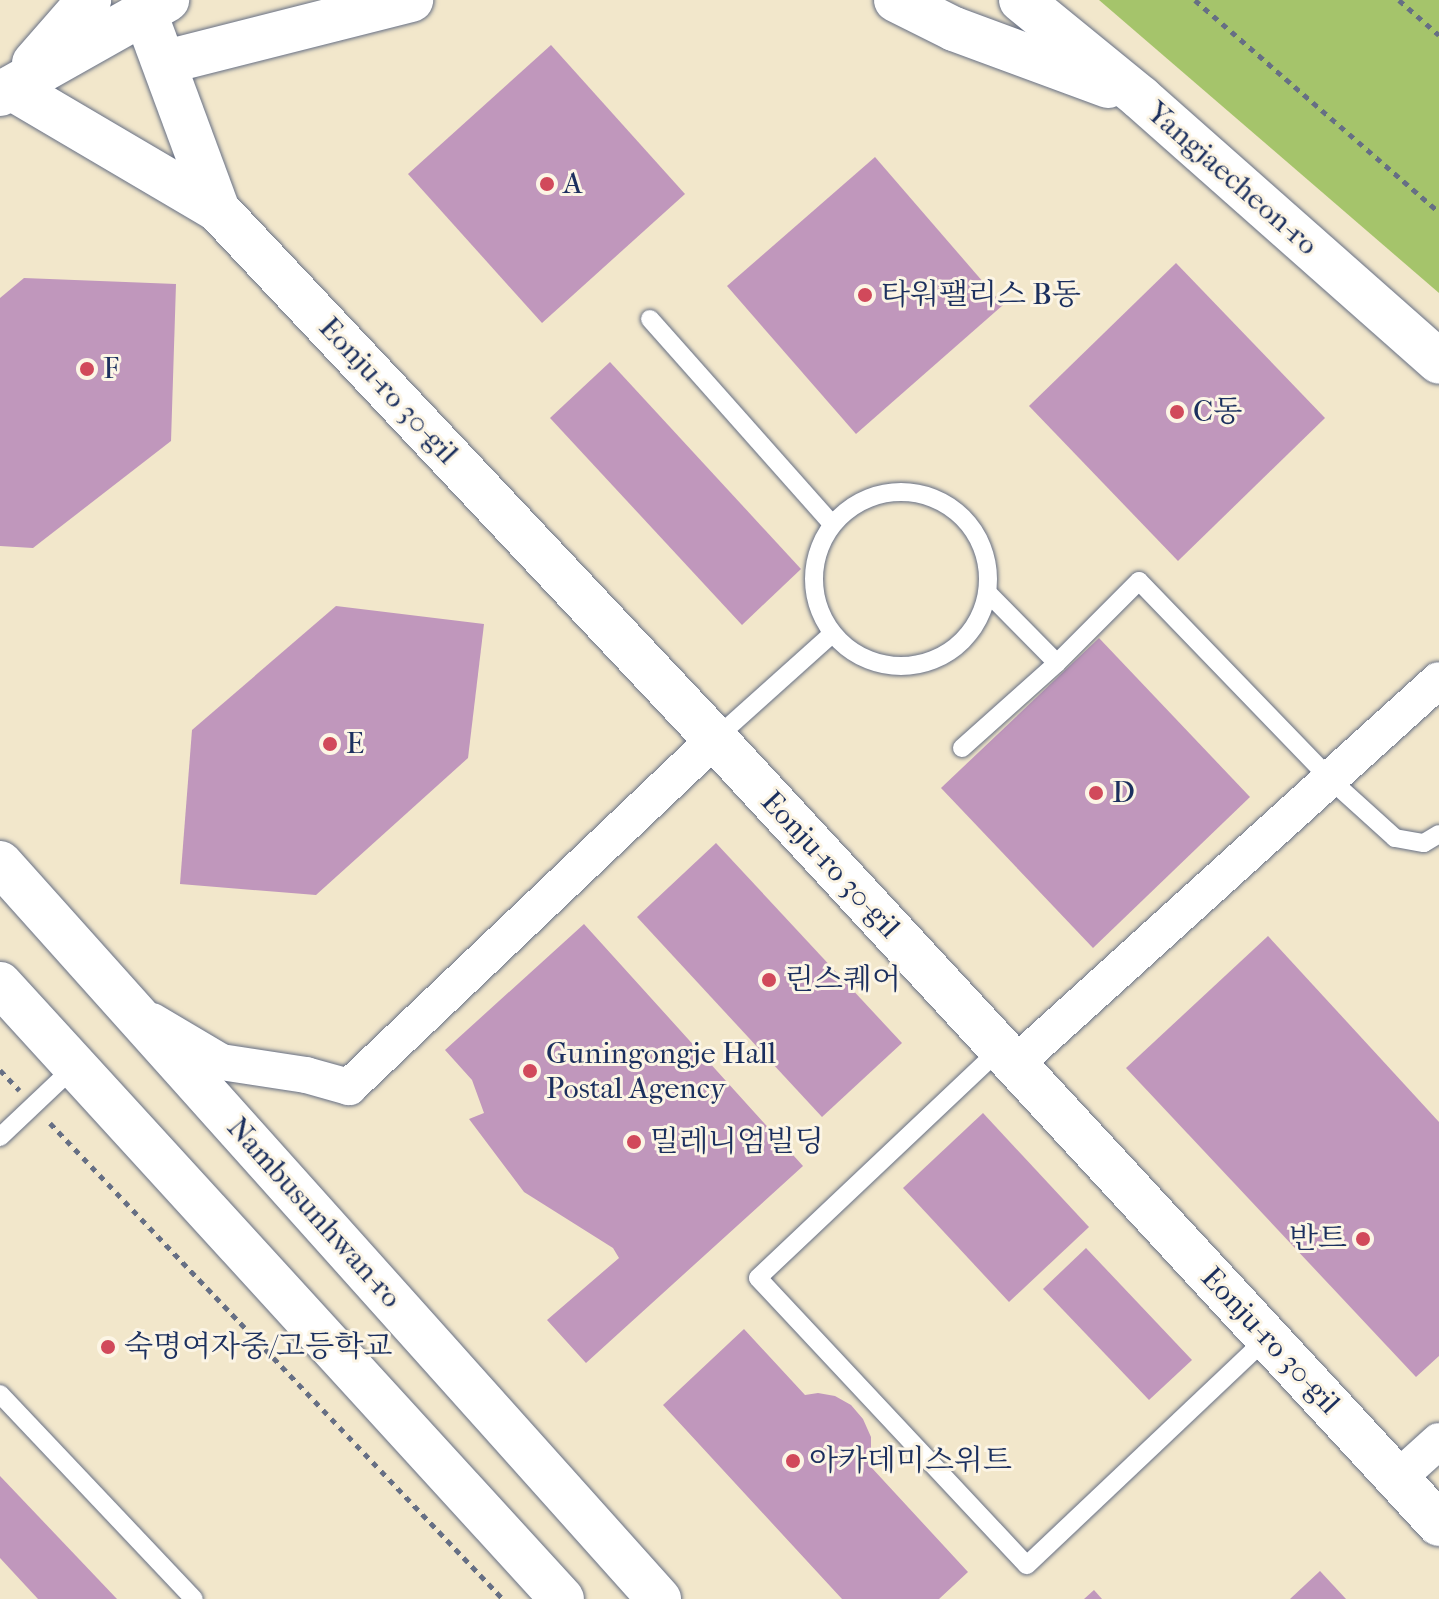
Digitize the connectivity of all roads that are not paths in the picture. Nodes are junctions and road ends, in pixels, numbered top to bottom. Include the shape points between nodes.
1 (89, 0) edge
2 (411, 0) edge
3 (896, 0) edge
4 (1021, 0) edge
5 (156, 6) edge
6 (166, 62) junction
7 (5, 91) edge
8 (1141, 98) junction
9 (218, 210) junction
10 (650, 319) dead end
11 (1439, 362) edge
12 (832, 524) junction
13 (988, 593) junction
14 (832, 634) junction
15 (1057, 663) junction
16 (1439, 680) edge
17 (715, 739) junction
18 (962, 748) dead end
19 (1332, 781) junction
20 (1439, 834) edge
21 (0, 863) edge
22 (0, 984) edge
23 (133, 1010) junction
24 (1007, 1057) junction
25 (75, 1066) junction
26 (0, 1137) edge
27 (1267, 1338) junction
28 (0, 1394) edge
29 (1439, 1441) edge
30 (1398, 1478) junction
31 (1439, 1524) edge
32 (194, 1599) edge
33 (562, 1599) edge
34 (659, 1599) edge

1 - 7 street
2 - 6 street
3 - 8 street via 954,29
4 - 8 street, Yangjaecheon-ro
5 - 6 street
5 - 7 street
6 - 9 street
7 - 9 street
8 - 11 street, Yangjaecheon-ro
9 - 17 street, Eonju-ro 30-gil
10 - 12 lane
12 - 13 lane via 853,504 880,493 909,491 937,498 961,514 979,537 988,565
12 - 14 lane via 818,550 813,579 818,608
13 - 14 lane via 978,621 961,643 937,659 909,666 880,664 854,653
13 - 15 lane
14 - 17 lane
15 - 18 lane
15 - 19 lane via 1139,581
16 - 19 street
17 - 23 street via 349,1087 221,1062
17 - 24 street, Eonju-ro 30-gil
19 - 20 lane via 1395,838 1424,843
19 - 24 street
21 - 23 street, Nambusunhwan-ro
22 - 25 street
23 - 34 street, Nambusunhwan-ro
24 - 27 street, Eonju-ro 30-gil
24 - 27 lane via 758,1278 1027,1565
25 - 26 lane
25 - 33 street
27 - 30 street, Eonju-ro 30-gil
28 - 32 lane
29 - 30 street
30 - 31 street, Eonju-ro 30-gil

